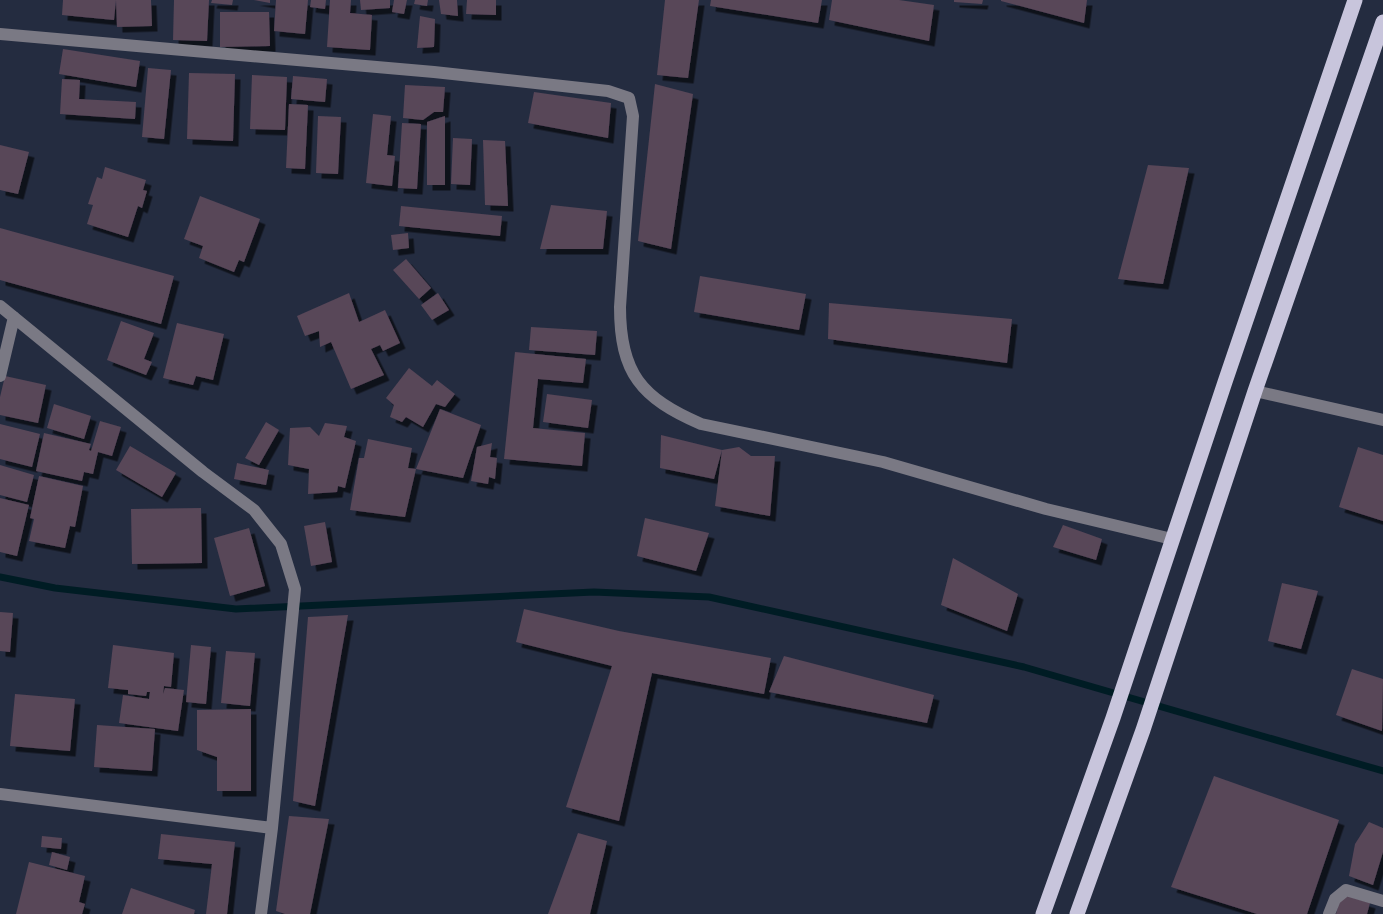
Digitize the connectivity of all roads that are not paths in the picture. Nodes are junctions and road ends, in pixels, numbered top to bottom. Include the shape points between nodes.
1 (1355, 0) edge
2 (1383, 22) edge
3 (0, 34) edge
4 (0, 306) edge
5 (14, 317) junction
6 (0, 376) edge
7 (1255, 391) junction
8 (1383, 420) edge
9 (1172, 539) junction
10 (0, 794) edge
11 (272, 828) junction
12 (1383, 901) edge
13 (261, 914) edge
14 (1043, 914) edge
15 (1077, 914) edge
16 (1329, 914) edge

1 - 9 main road
2 - 7 main road
3 - 9 street via 434,72 624,95 629,98 633,116 620,334 635,377 654,399 701,424 883,462
4 - 5 street
5 - 6 street
5 - 11 street via 254,510 281,544 295,589
7 - 8 street
7 - 15 main road via 1143,730
9 - 14 main road
10 - 11 street
11 - 13 street
12 - 16 street via 1346,890 1335,898

